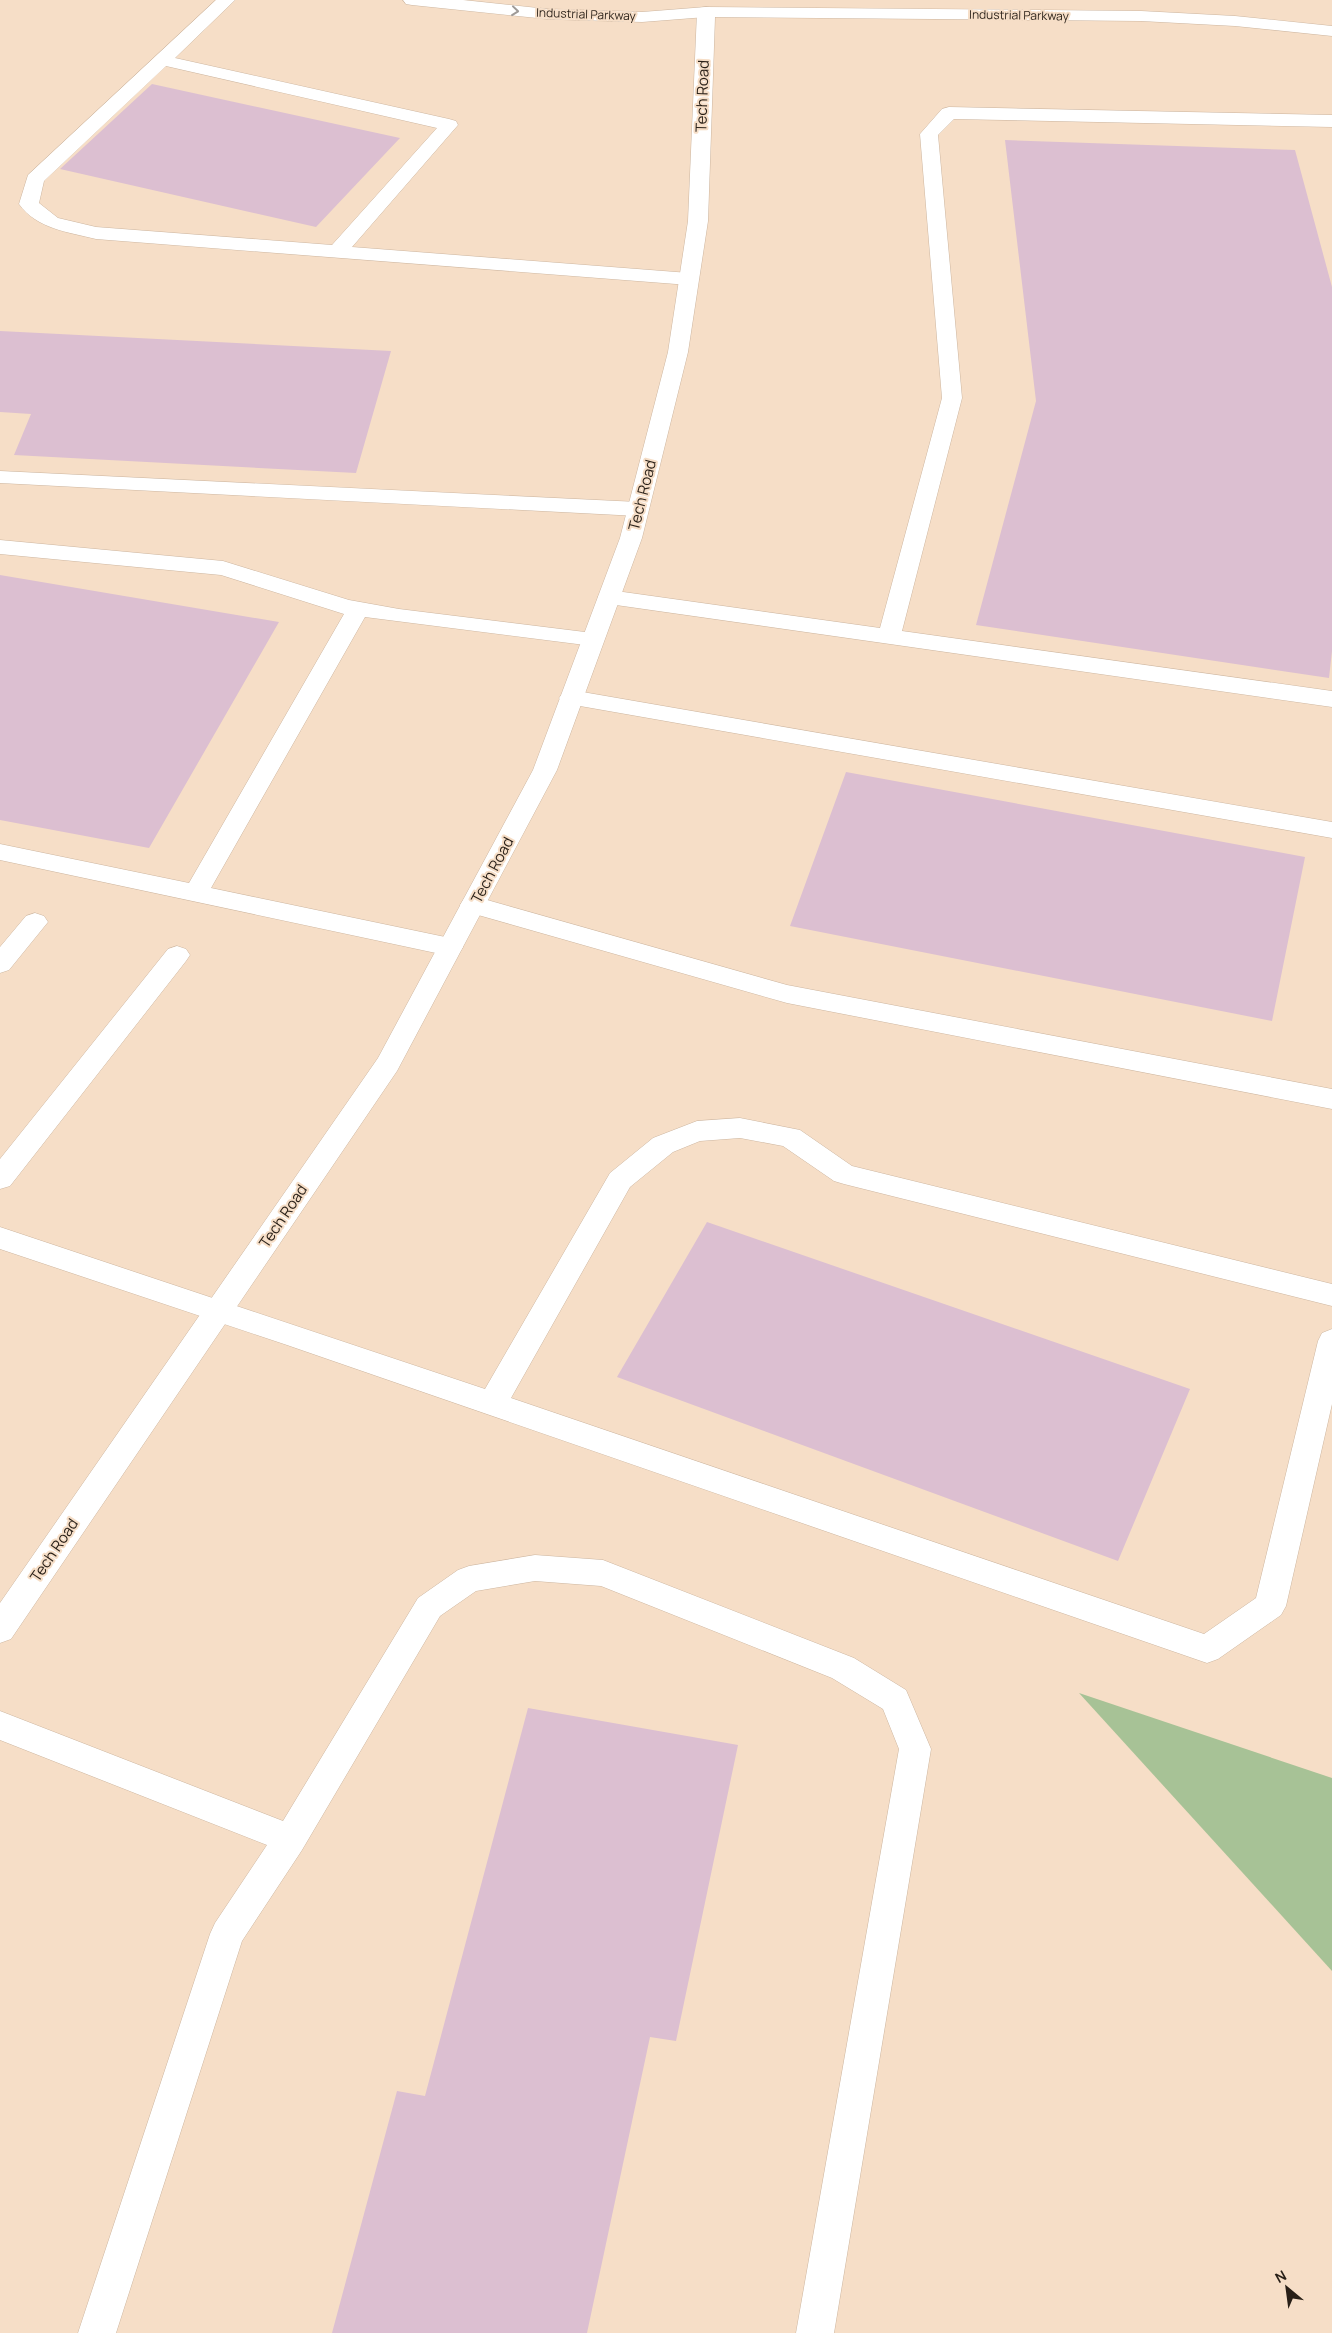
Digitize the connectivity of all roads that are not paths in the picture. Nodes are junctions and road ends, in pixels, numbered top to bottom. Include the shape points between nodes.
1 (226, 0) edge
2 (412, 0) edge
3 (494, 0) edge
4 (657, 0) edge
5 (467, 5) junction
6 (706, 6) edge
7 (1332, 31) edge
8 (162, 60) junction
9 (1332, 120) edge
10 (337, 252) junction
11 (689, 278) junction
12 (0, 477) edge
13 (638, 509) junction
14 (0, 547) edge
15 (609, 597) junction
16 (358, 609) junction
17 (889, 636) junction
18 (593, 639) junction
19 (571, 698) junction
20 (1332, 699) edge
21 (1332, 830) edge
22 (0, 852) edge
23 (196, 893) junction
24 (473, 905) junction
25 (36, 922) dead end
26 (450, 947) junction
27 (177, 955) dead end
28 (0, 964) edge
29 (1332, 1099) edge
30 (0, 1180) edge
31 (0, 1238) edge
32 (1332, 1294) edge
33 (219, 1311) junction
34 (1332, 1341) edge
35 (492, 1404) junction
36 (0, 1629) edge
37 (0, 1725) edge
38 (290, 1839) junction
39 (97, 2333) edge
40 (815, 2333) edge

1 - 8 street
2 - 5 street, Industrial Parkway
3 - 5 street, Industrial Parkway
4 - 6 street, Industrial Parkway
5 -> 6 street, Industrial Parkway via 548,14 642,17
6 - 7 street, Industrial Parkway via 1142,16 1235,20
6 - 11 street, Tech Road via 698,221
8 - 10 street via 449,124
8 - 10 street via 34,178 29,204 51,222 96,233
9 - 17 street via 949,113 929,134 952,398
10 - 11 street
11 - 13 street, Tech Road via 678,352
12 - 13 street
13 - 15 street, Tech Road
14 - 16 street via 223,568
15 - 17 street
15 - 18 street, Tech Road
16 - 18 street
16 - 23 street
17 - 20 street
18 - 19 street, Tech Road
19 - 21 street
19 - 24 street, Tech Road via 545,770
22 - 23 street
23 - 26 street
24 - 26 street, Tech Road
24 - 29 street via 787,994
25 - 28 street
26 - 33 street, Tech Road via 388,1064
27 - 30 street
31 - 33 street
32 - 35 street via 844,1174 790,1138 740,1128 697,1131 662,1145 620,1180
33 - 35 street
33 - 36 street, Tech Road
34 - 35 street via 1270,1606 1208,1649
37 - 38 street
38 - 39 street via 227,1934
38 - 40 street via 429,1607 469,1578 535,1568 603,1573 843,1668 894,1700 915,1749

